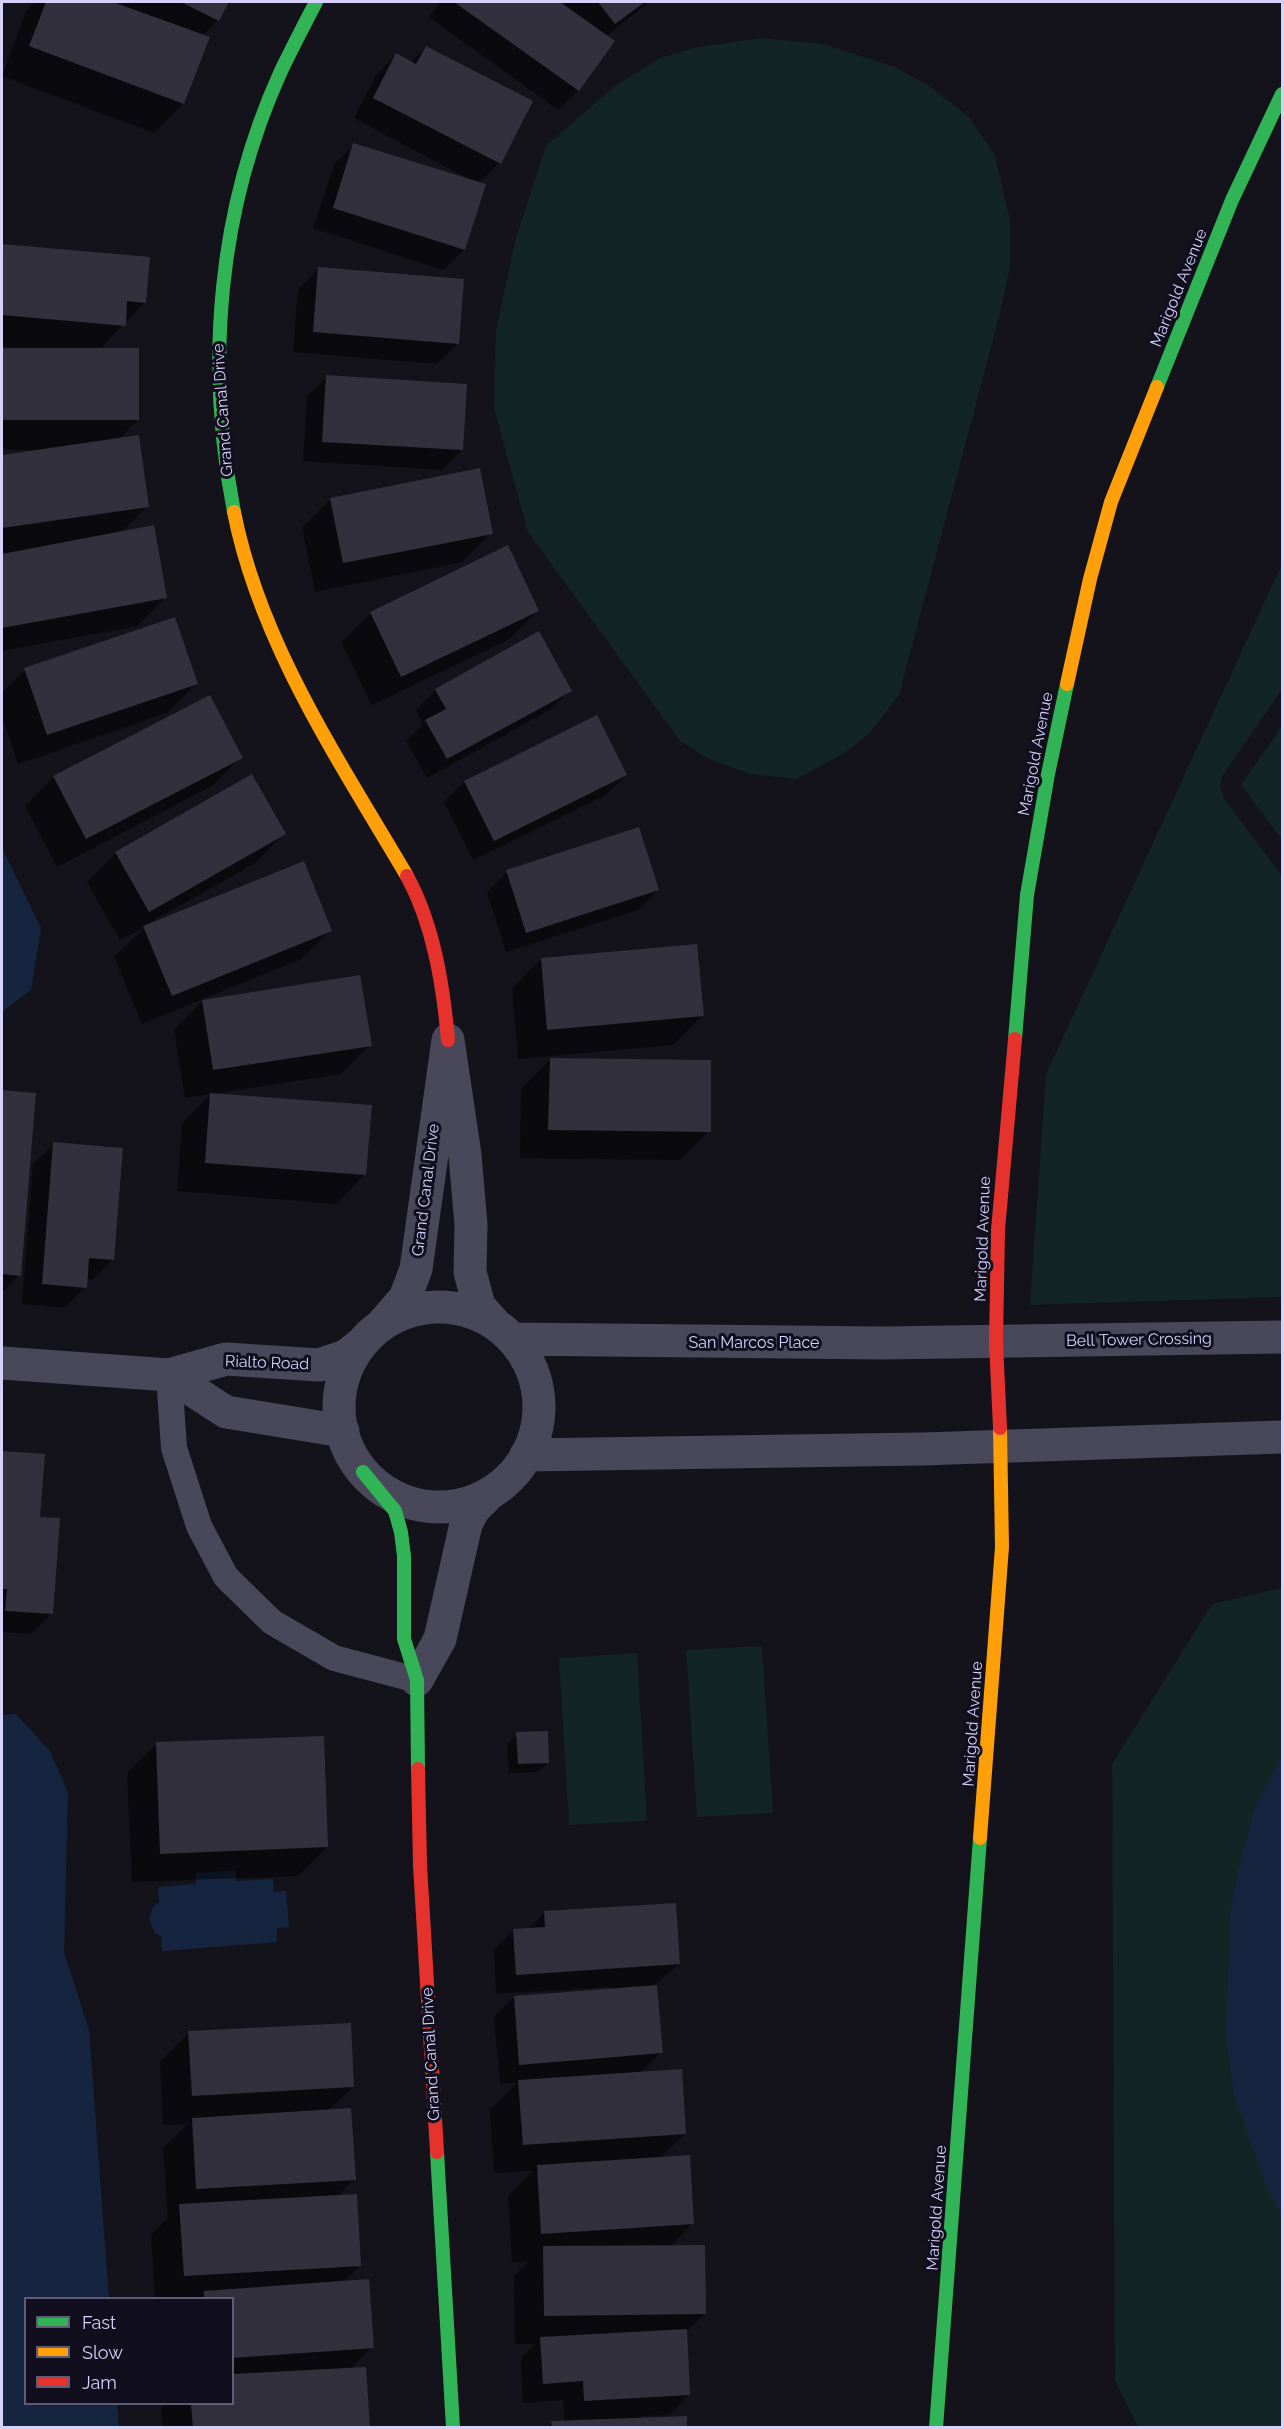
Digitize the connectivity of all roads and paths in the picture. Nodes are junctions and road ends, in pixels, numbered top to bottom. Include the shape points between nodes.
1 (316, 2) edge
2 (1282, 94) edge
3 (448, 1040) junction
4 (505, 1332) junction
5 (370, 1336) junction
6 (1282, 1337) edge
7 (996, 1343) junction
8 (2, 1363) edge
9 (169, 1375) junction
10 (343, 1431) junction
11 (1282, 1437) edge
12 (1001, 1446) junction
13 (526, 1455) junction
14 (363, 1472) junction
15 (488, 1495) junction
16 (417, 1680) junction
17 (453, 2427) edge
18 (936, 2427) edge

1 - 3 main road, Grand Canal Drive via 278,75 260,120 233,213 224,256 218,335 222,434 238,528 263,608 282,652 409,879 424,914 444,991
2 - 7 main road, Marigold Avenue via 1232,200 1111,502 1090,579 1048,774 1027,895 999,1218
3 - 4 street, Grand Canal Drive via 465,1155 473,1290 486,1316
3 - 5 street, Grand Canal Drive via 416,1269 405,1298
4 - 5 street, San Marcos Place via 473,1313 449,1307 423,1308 398,1315
4 - 7 street, San Marcos Place via 675,1343
4 - 13 street, San Marcos Place via 532,1369 539,1393 540,1419
5 - 9 street, Rialto Road via 346,1356 319,1365 226,1359
5 - 10 street, San Marcos Place via 348,1365 340,1390
6 - 7 street, Bell Tower Crossing
7 - 12 main road, Marigold Avenue
8 - 9 street, Rialto Road
9 - 10 street, Rialto Road via 226,1412
9 - 16 lane via 174,1448 199,1526 226,1577 272,1622 334,1658
10 - 14 street, San Marcos Place via 345,1443
11 - 12 street
12 - 13 street
12 - 18 main road, Marigold Avenue via 1002,1547
13 - 15 street, San Marcos Place via 515,1473
14 - 15 street, San Marcos Place via 389,1494 422,1506 456,1506
14 - 16 main road, Grand Canal Drive via 394,1511 401,1532 404,1639
15 - 16 street, Grand Canal Drive via 466,1524 440,1638
16 - 17 main road, Grand Canal Drive via 420,1865

